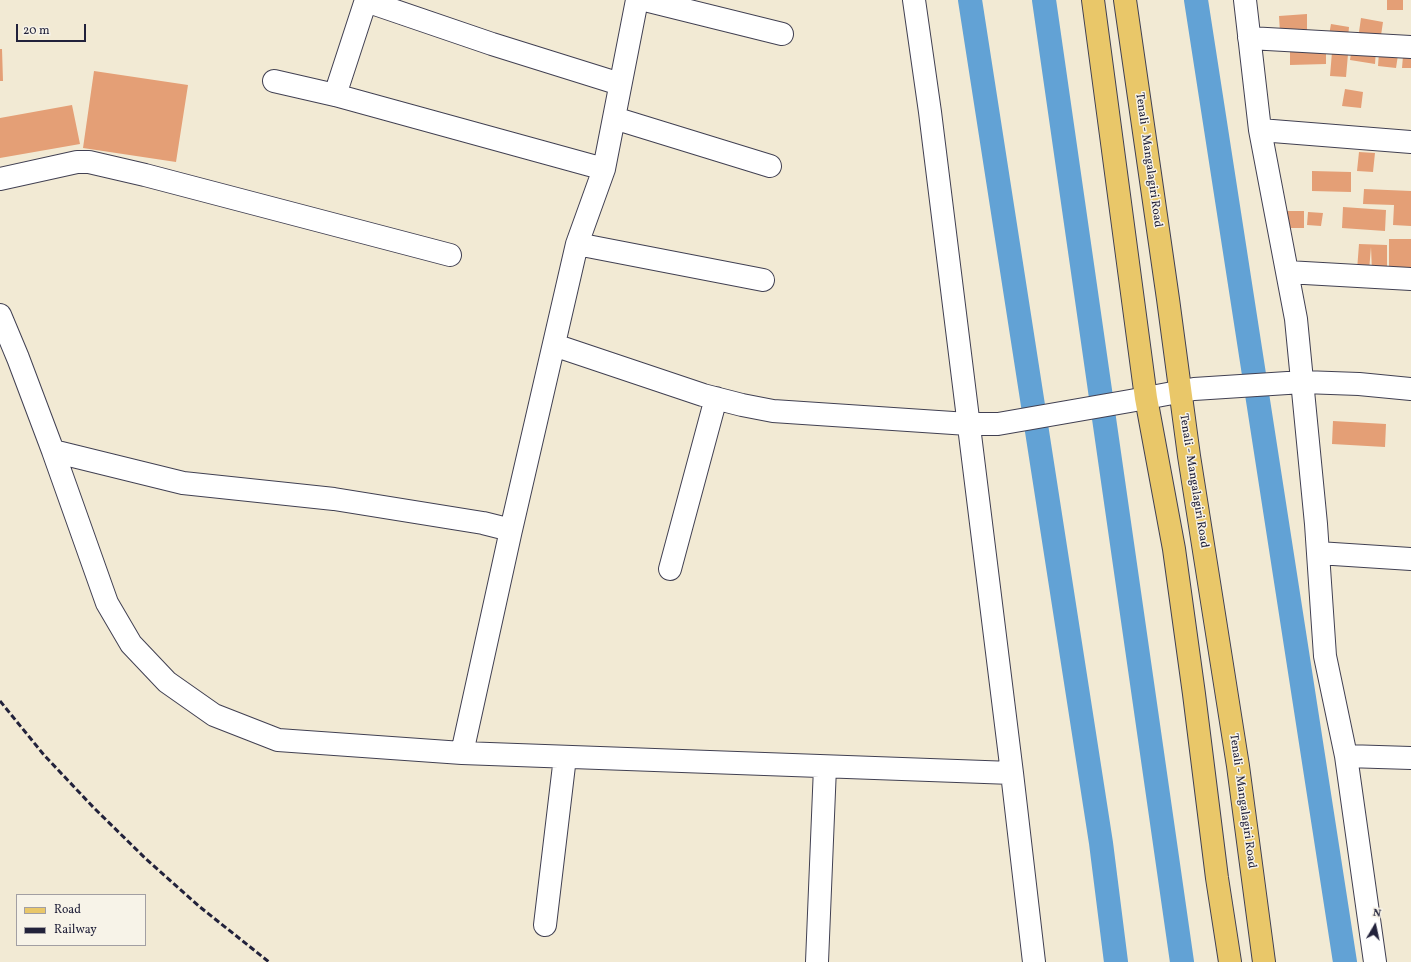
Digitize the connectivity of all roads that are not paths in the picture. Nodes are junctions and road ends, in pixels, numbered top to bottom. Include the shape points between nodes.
1 (637, 0) edge
2 (644, 0) edge
3 (914, 0) edge
4 (1093, 0) edge
5 (1125, 0) edge
6 (1244, 0) edge
7 (366, 1) edge
8 (782, 34) dead end
9 (1249, 38) junction
10 (1411, 47) edge
11 (274, 81) dead end
12 (620, 84) junction
13 (335, 95) junction
14 (614, 118) junction
15 (1260, 130) junction
16 (1411, 142) edge
17 (770, 166) dead end
18 (604, 169) junction
19 (0, 179) edge
20 (577, 244) junction
21 (450, 255) dead end
22 (1287, 272) junction
23 (1411, 279) edge
24 (763, 280) dead end
25 (0, 314) edge
26 (554, 345) junction
27 (1303, 382) junction
28 (1411, 387) edge
29 (1187, 390) junction
30 (716, 398) junction
31 (1138, 400) junction
32 (968, 424) junction
33 (53, 451) junction
34 (511, 530) junction
35 (1318, 553) junction
36 (1411, 559) edge
37 (670, 569) dead end
38 (462, 753) junction
39 (1346, 756) junction
40 (565, 757) junction
41 (1411, 758) edge
42 (825, 767) junction
43 (1012, 773) junction
44 (544, 925) dead end
45 (817, 962) edge
46 (1034, 962) edge
47 (1230, 962) edge
48 (1264, 962) edge
49 (1375, 962) edge

1 - 12 street
2 - 8 street
3 - 32 street
4 - 31 main road
5 - 29 main road, Tenali - Mangalagiri Road
6 - 9 street
7 - 12 street
7 - 13 street
9 - 10 street
9 - 15 street
11 - 13 street
12 - 14 street
13 - 18 street
14 - 17 street
14 - 18 street
15 - 16 street
15 - 22 street
18 - 20 street
19 - 21 street via 77,162 89,162
20 - 24 street
20 - 26 street
22 - 23 street
22 - 27 street via 1296,319
25 - 33 street
26 - 30 street
26 - 34 street
27 - 28 street
27 - 29 street
27 - 35 street
29 - 31 street
29 - 48 main road, Tenali - Mangalagiri Road via 1188,456 1238,766
30 - 32 street via 773,411
30 - 37 street
31 - 32 street via 998,424
31 - 47 main road via 1174,549
32 - 43 street
33 - 34 street via 183,484 334,499 483,523
33 - 38 street via 107,603 131,644 167,682 214,715 278,740
34 - 38 street
35 - 36 street
35 - 39 street via 1325,656
38 - 40 street
39 - 41 street
39 - 49 street
40 - 42 street
40 - 44 street
42 - 43 street
42 - 45 street
43 - 46 street

